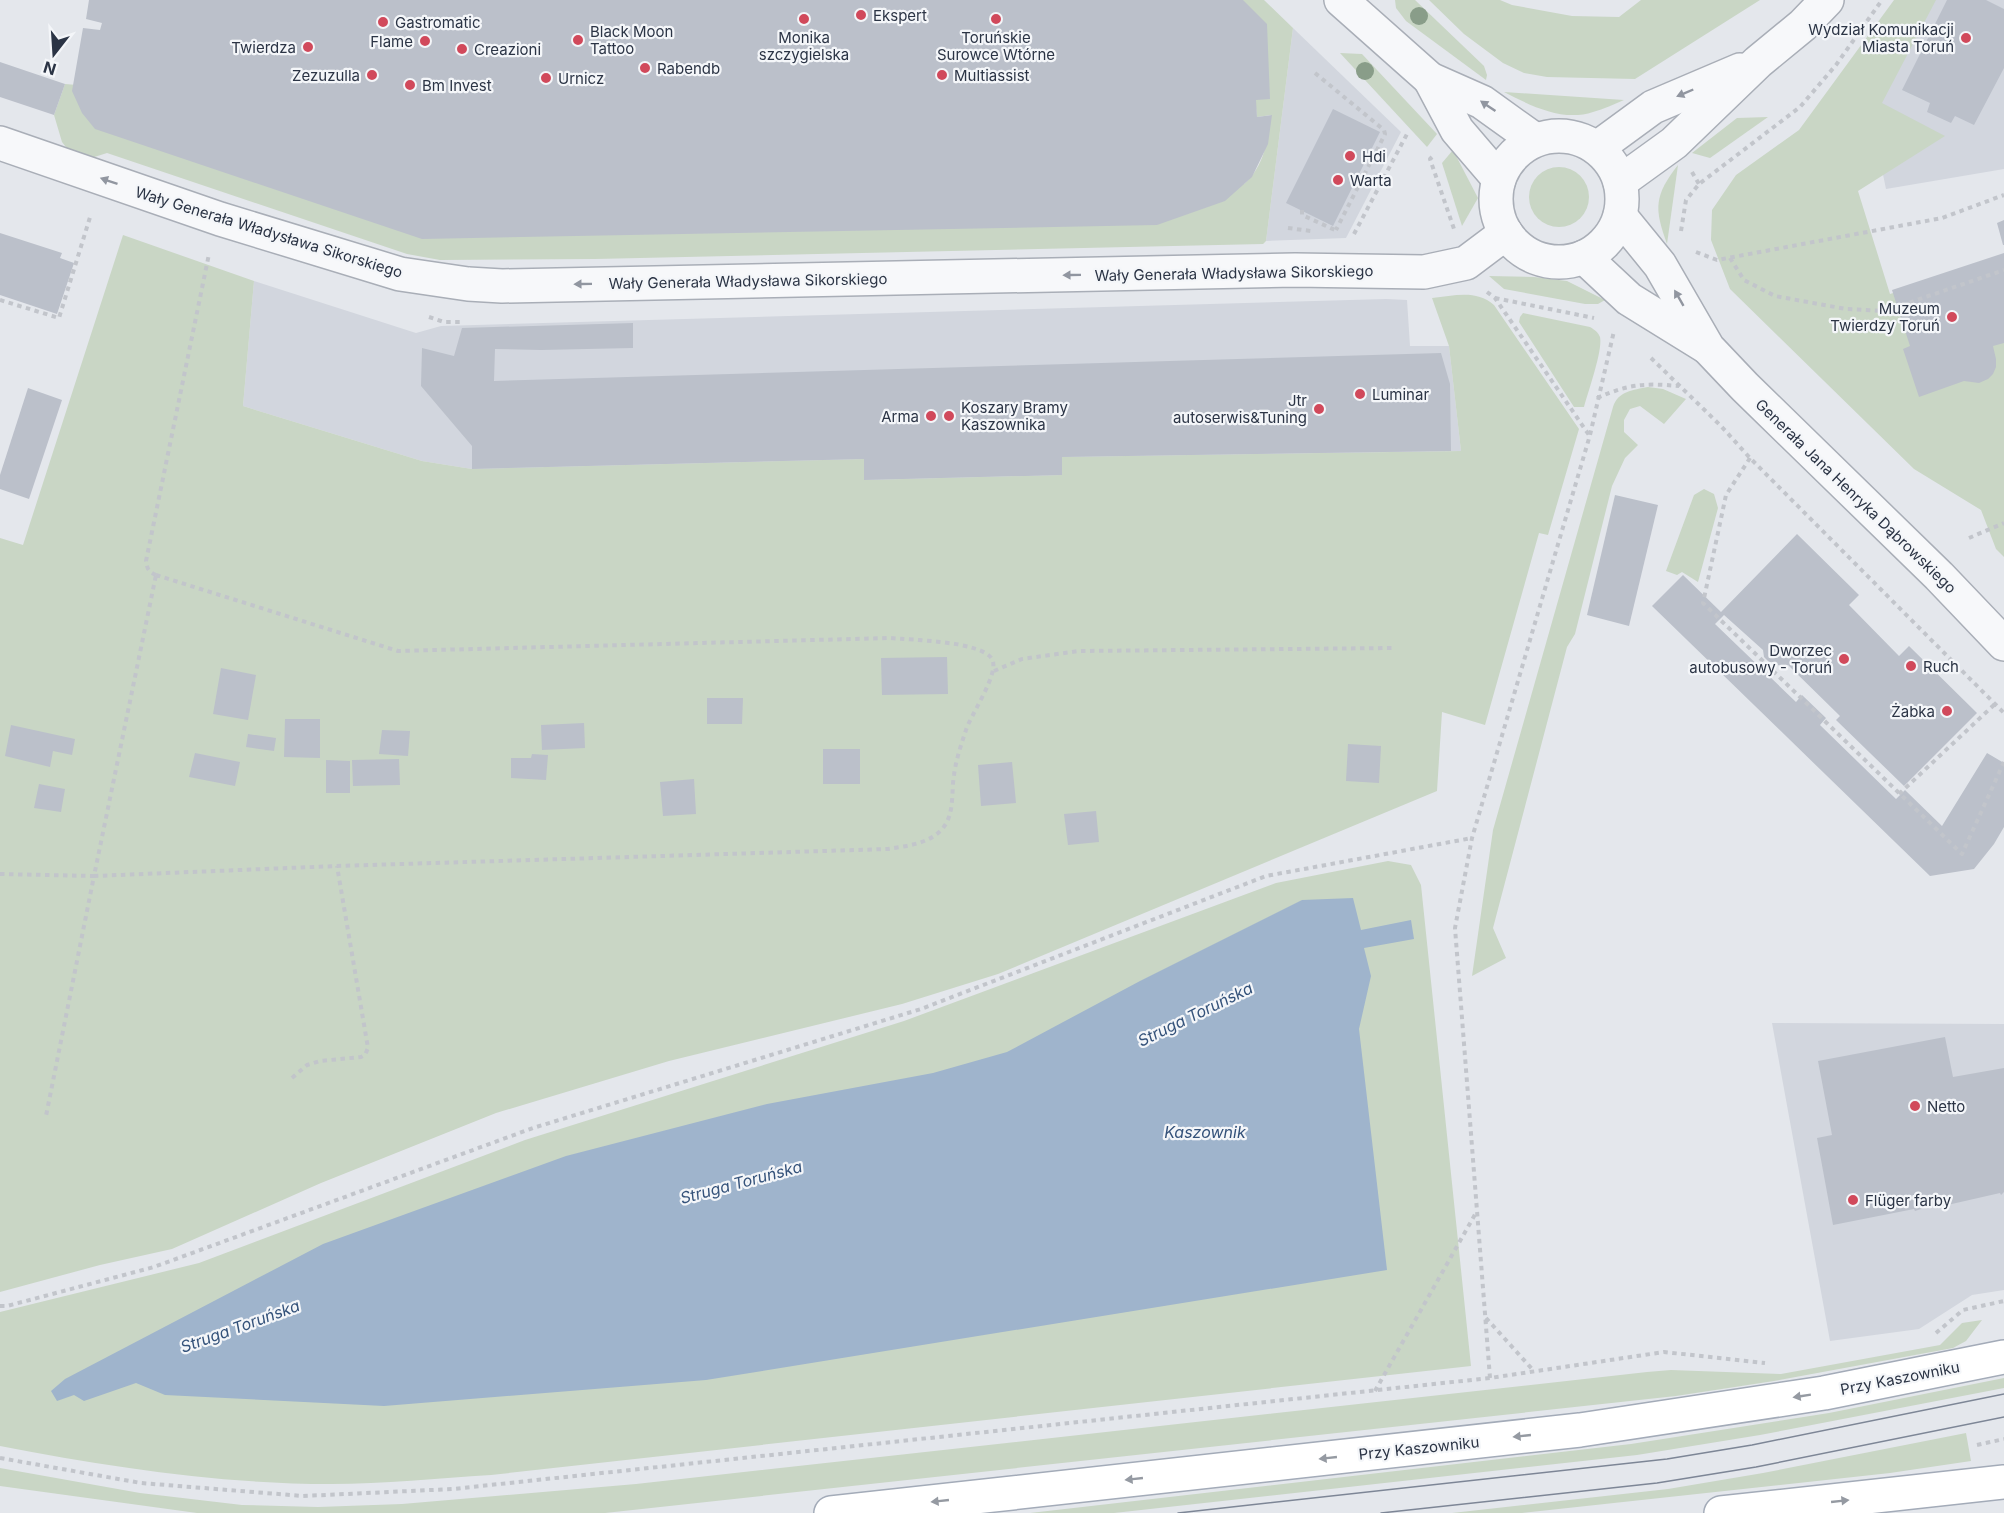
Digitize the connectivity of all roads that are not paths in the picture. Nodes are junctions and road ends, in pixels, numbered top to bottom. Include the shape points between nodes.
1 (1341, 0) edge
2 (1827, 0) edge
3 (1758, 62) junction
4 (1430, 79) junction
5 (1535, 140) junction
6 (0, 143) edge
7 (1596, 148) junction
8 (1499, 179) junction
9 (1620, 182) junction
10 (1620, 216) junction
11 (1506, 233) junction
12 (1584, 257) junction
13 (1708, 348) junction
14 (2004, 644) edge
15 (2004, 1357) edge
16 (2004, 1482) edge
17 (831, 1513) edge
18 (1721, 1513) edge

1 - 4 street
2 - 3 street
3 -> 7 street via 1653,107
3 - 9 street via 1674,143
5 -> 4 street via 1482,102
4 - 8 street via 1457,130
5 - 7 street via 1556,135 1578,138
5 - 8 street via 1513,156
11 -> 6 street, Wały Generała Władysława Sikorskiego via 1466,263 1424,272 1335,270 468,284 400,274 231,223
7 - 9 street via 1611,163
8 - 11 street via 1496,197
9 - 10 street
10 - 12 street via 1600,247
13 -> 10 street, Generała Jana Henryka Dąbrowskiego via 1660,265
11 - 12 street via 1521,249 1541,259 1563,262
12 - 13 street, Generała Jana Henryka Dąbrowskiego via 1629,299
13 - 14 street, Generała Jana Henryka Dąbrowskiego
15 -> 17 main road, Przy Kaszowniku via 1824,1393 1580,1430
18 -> 16 main road

